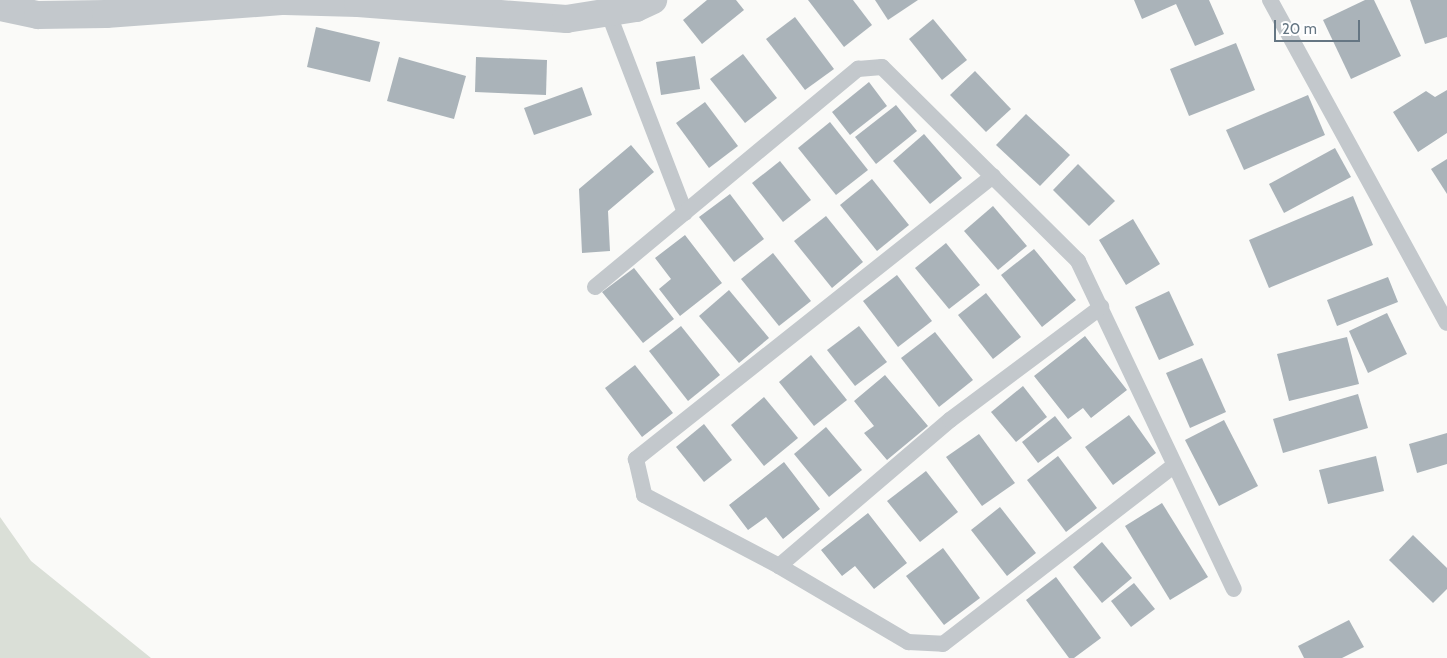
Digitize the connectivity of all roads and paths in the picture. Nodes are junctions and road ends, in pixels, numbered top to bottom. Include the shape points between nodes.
1 (653, 0) edge
2 (1270, 0) edge
3 (0, 7) edge
4 (608, 12) junction
5 (993, 176) junction
6 (685, 213) junction
7 (595, 287) dead end
8 (1101, 308) junction
9 (1447, 323) edge
10 (1173, 466) junction
11 (779, 566) junction
12 (1234, 589) dead end

1 - 4 street via 636,8
2 - 9 lane
3 - 4 street via 38,15 106,14 285,1 358,2 566,19
4 - 6 lane
5 - 6 lane via 882,67 858,69
5 - 8 lane via 1078,261
5 - 11 lane via 636,458 644,495
6 - 7 lane
8 - 10 lane
8 - 11 lane via 950,420
10 - 11 lane via 943,644 908,642
10 - 12 lane

